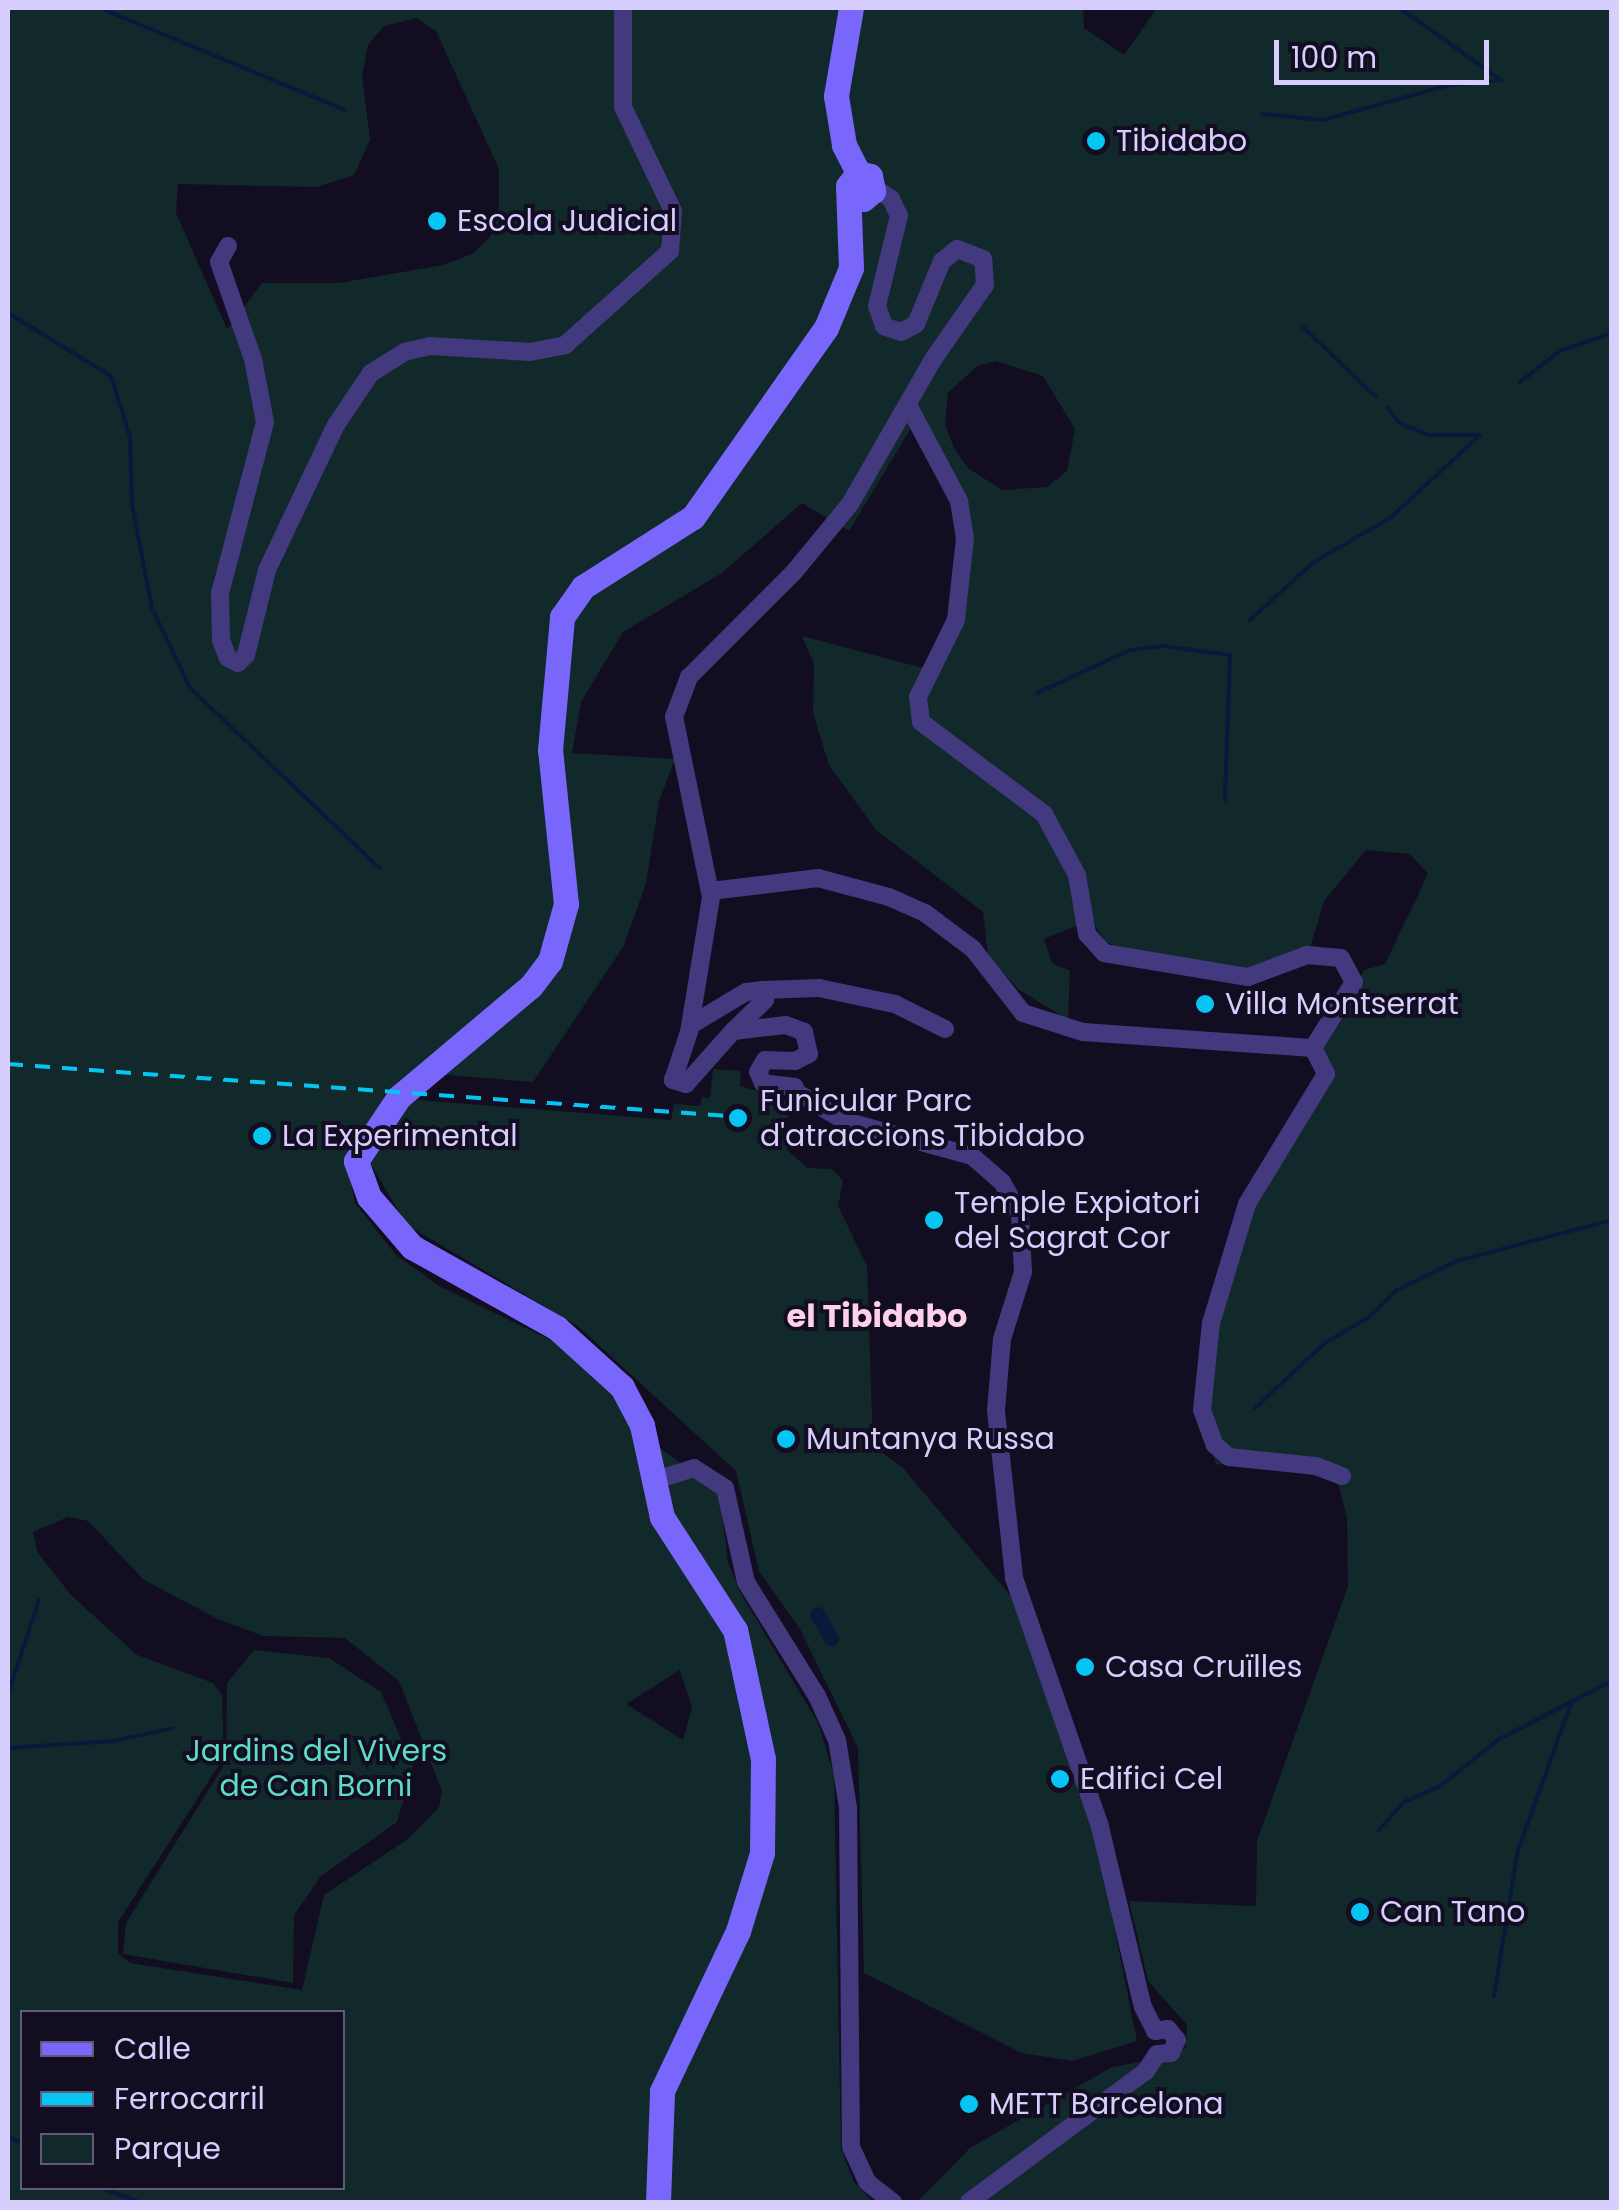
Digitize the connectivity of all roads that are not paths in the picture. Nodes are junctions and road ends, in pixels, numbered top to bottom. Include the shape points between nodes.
1 (623, 8) edge
2 (850, 8) edge
3 (861, 185) junction
4 (228, 246) dead end
5 (908, 405) junction
6 (711, 891) junction
7 (763, 990) junction
8 (691, 1025) junction
9 (946, 1029) dead end
10 (733, 1030) junction
11 (1313, 1048) junction
12 (1342, 1476) dead end
13 (653, 1481) junction
14 (658, 2202) edge
15 (894, 2202) edge
16 (969, 2202) edge

1 - 4 street via 623,107 673,210 670,252 565,344 530,352 430,346 404,352 371,373 336,425 267,570 246,655 238,663 228,658 222,640 220,593 265,422 252,358 219,262
2 - 3 street via 836,96 844,145
3 - 5 street via 891,199 899,216 876,306 884,326 901,332 916,324 951,252 974,251 987,270 981,292
3 - 13 street via 850,268 826,328 693,518 584,588 562,617 550,750 566,904 550,961 531,986 406,1089 356,1162 369,1197 412,1247 557,1328 611,1376 640,1418
5 - 6 street via 850,504 680,693 676,734
5 - 11 street via 959,501 965,538 956,620 918,696 916,715 942,743 1044,814 1077,875 1087,934 1104,953 1248,977 1307,955 1341,958 1354,982
6 - 8 street
6 - 11 street via 818,878 889,898 925,914 973,949 1023,1013 1083,1032
7 - 8 street via 746,992
7 - 9 street via 856,994
7 - 10 street via 765,1000
8 - 10 street via 673,1072 678,1084 690,1080
10 - 16 street via 774,1025 804,1032 811,1047 804,1060 764,1060 758,1072 764,1083 798,1091 828,1114 972,1156 1002,1182 1020,1215 1022,1272 998,1363 996,1454 1003,1512 1014,1578 1100,1828 1157,2054 1146,2070
11 - 12 street via 1325,1064 1323,1084 1252,1193 1211,1323 1202,1410 1215,1445 1229,1457 1316,1466
13 - 14 street via 677,1545 735,1630 763,1759 766,1826 746,1912 662,2091
13 - 15 street via 684,1468 720,1481 746,1582 837,1740 848,1807 851,2146 868,2182

